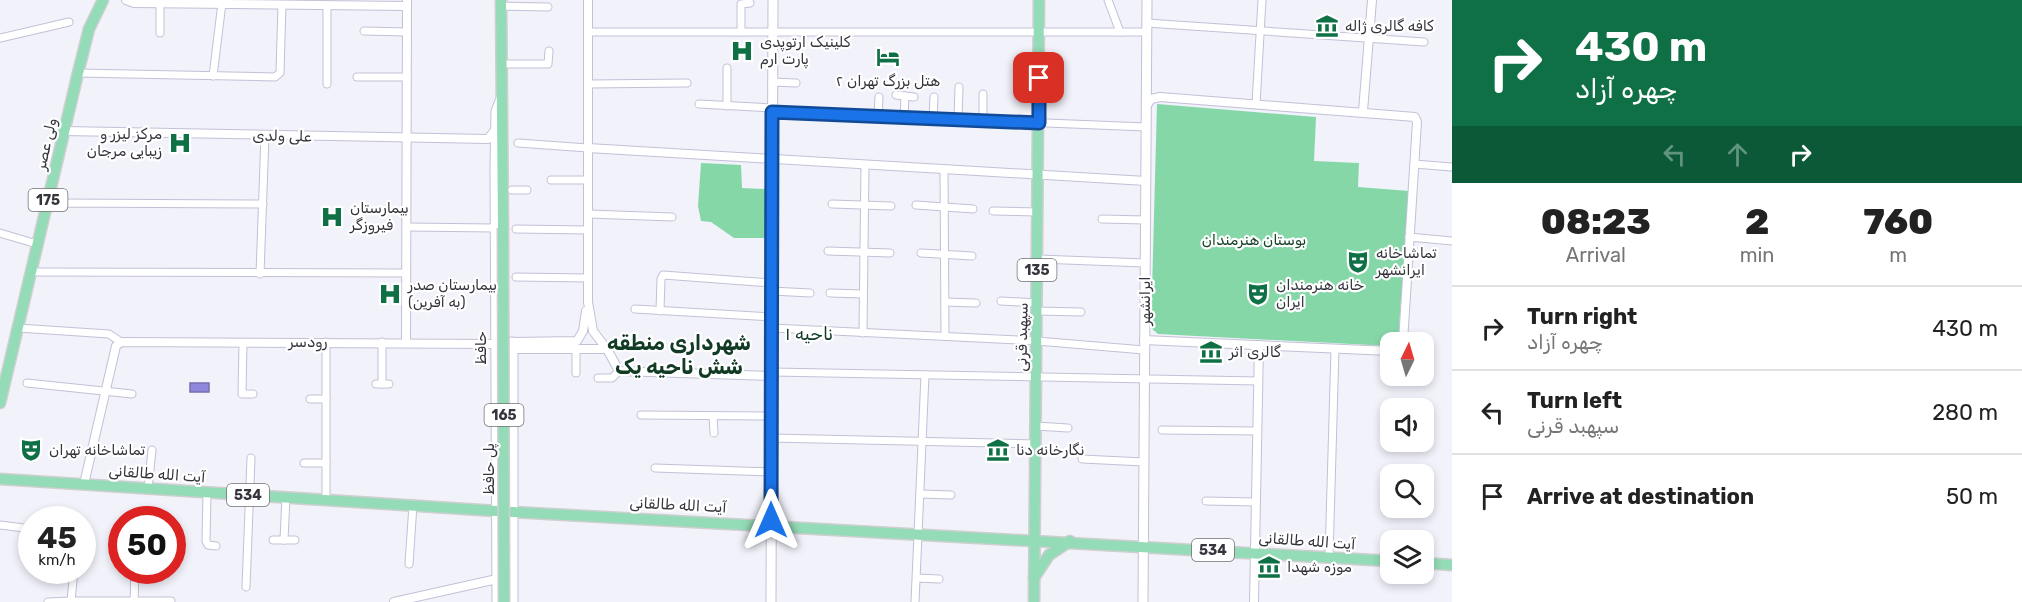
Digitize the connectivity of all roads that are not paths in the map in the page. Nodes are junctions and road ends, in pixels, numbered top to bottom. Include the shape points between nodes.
1 (103, 0) edge
2 (126, 0) edge
3 (588, 0) edge
4 (773, 0) edge
5 (1039, 0) edge
6 (1108, 0) edge
7 (1147, 0) edge
8 (1262, 0) edge
9 (1372, 0) edge
10 (160, 3) junction
11 (222, 3) junction
12 (407, 3) edge
13 (501, 3) edge
14 (750, 3) dead end
15 (282, 5) junction
16 (327, 5) junction
17 (548, 7) dead end
18 (69, 22) dead end
19 (1147, 27) junction
20 (1260, 30) junction
21 (364, 31) dead end
22 (407, 32) junction
23 (588, 32) junction
24 (741, 32) junction
25 (772, 32) junction
26 (1120, 32) junction
27 (160, 33) dead end
28 (1039, 33) junction
29 (0, 38) edge
30 (1369, 38) junction
31 (1424, 42) dead end
32 (549, 51) dead end
33 (502, 64) junction
34 (727, 68) dead end
35 (78, 73) junction
36 (213, 76) junction
37 (357, 77) dead end
38 (406, 77) junction
39 (772, 82) junction
40 (796, 82) dead end
41 (687, 83) dead end
42 (327, 84) dead end
43 (588, 84) junction
44 (959, 87) dead end
45 (983, 94) dead end
46 (502, 95) junction
47 (896, 96) dead end
48 (905, 96) junction
49 (879, 97) dead end
50 (914, 97) dead end
51 (934, 97) dead end
52 (699, 104) dead end
53 (1256, 104) junction
54 (727, 106) junction
55 (1146, 107) junction
56 (772, 110) junction
57 (1363, 111) junction
58 (878, 116) junction
59 (904, 118) junction
60 (933, 119) junction
61 (958, 120) junction
62 (983, 121) junction
63 (1039, 123) junction
64 (1146, 127) junction
65 (495, 130) junction
66 (64, 131) junction
67 (265, 135) junction
68 (406, 138) junction
69 (518, 143) dead end
70 (588, 148) junction
71 (772, 159) junction
72 (1414, 164) junction
73 (865, 165) junction
74 (1452, 167) edge
75 (944, 169) junction
76 (1039, 175) junction
77 (551, 180) dead end
78 (588, 180) junction
79 (1146, 181) junction
80 (512, 190) dead end
81 (527, 190) dead end
82 (262, 204) junction
83 (832, 204) dead end
84 (864, 205) junction
85 (916, 205) dead end
86 (891, 206) dead end
87 (944, 207) junction
88 (46, 208) junction
89 (974, 209) dead end
90 (993, 211) dead end
91 (1038, 212) junction
92 (589, 214) junction
93 (672, 216) dead end
94 (1102, 219) dead end
95 (1145, 220) junction
96 (406, 227) junction
97 (499, 228) junction
98 (516, 229) dead end
99 (588, 230) junction
100 (0, 233) edge
101 (1409, 237) junction
102 (1452, 241) edge
103 (37, 244) junction
104 (828, 251) dead end
105 (864, 252) junction
106 (890, 253) dead end
107 (921, 253) dead end
108 (945, 254) junction
109 (972, 256) dead end
110 (1038, 259) junction
111 (1145, 263) junction
112 (31, 272) junction
113 (406, 273) junction
114 (260, 274) junction
115 (516, 278) dead end
116 (588, 278) junction
117 (772, 287) junction
118 (810, 293) dead end
119 (830, 293) dead end
120 (863, 294) junction
121 (588, 302) junction
122 (945, 302) junction
123 (1001, 302) dead end
124 (976, 303) dead end
125 (1037, 307) junction
126 (635, 309) dead end
127 (660, 310) junction
128 (1081, 312) dead end
129 (772, 317) junction
130 (18, 328) junction
131 (772, 328) junction
132 (1404, 332) edge
133 (863, 333) junction
134 (945, 336) junction
135 (1037, 341) junction
136 (121, 342) junction
137 (326, 342) junction
138 (382, 342) junction
139 (406, 342) junction
140 (243, 343) junction
141 (496, 344) junction
142 (1144, 345) junction
143 (1258, 345) junction
144 (513, 346) junction
145 (607, 348) junction
146 (576, 349) junction
147 (1335, 349) junction
148 (1380, 351) edge
149 (619, 371) junction
150 (576, 372) dead end
151 (772, 374) junction
152 (925, 375) junction
153 (1036, 377) junction
154 (598, 378) dead end
155 (1144, 379) junction
156 (1258, 381) junction
157 (27, 384) dead end
158 (382, 384) dead end
159 (107, 391) junction
160 (132, 394) dead end
161 (253, 394) dead end
162 (310, 399) dead end
163 (326, 399) junction
164 (0, 403) edge
165 (640, 415) dead end
166 (713, 416) junction
167 (772, 417) junction
168 (496, 426) junction
169 (514, 426) junction
170 (1036, 426) junction
171 (1068, 428) dead end
172 (1162, 430) dead end
173 (1257, 431) junction
174 (714, 433) dead end
175 (771, 438) junction
176 (922, 442) junction
177 (1035, 444) junction
178 (152, 450) dead end
179 (496, 454) junction
180 (514, 454) junction
181 (251, 458) dead end
182 (1082, 459) dead end
183 (1144, 462) junction
184 (304, 463) dead end
185 (326, 464) junction
186 (655, 468) dead end
187 (771, 471) junction
188 (0, 479) edge
189 (84, 484) junction
190 (148, 488) junction
191 (207, 492) junction
192 (921, 494) junction
193 (250, 495) junction
194 (951, 495) dead end
195 (286, 497) junction
196 (326, 500) junction
197 (1206, 501) dead end
198 (1256, 502) junction
199 (413, 505) junction
200 (496, 511) junction
201 (514, 512) junction
202 (0, 525) edge
203 (771, 525) junction
204 (18, 527) edge
205 (920, 533) junction
206 (1035, 539) junction
207 (273, 540) dead end
208 (284, 540) junction
209 (295, 540) dead end
210 (1070, 541) junction
211 (216, 546) dead end
212 (1143, 546) junction
213 (1255, 553) junction
214 (1329, 557) junction
215 (1380, 560) edge
216 (409, 564) dead end
217 (1434, 564) edge
218 (1452, 565) edge
219 (513, 576) junction
220 (917, 578) junction
221 (1034, 578) junction
222 (497, 579) junction
223 (939, 579) dead end
224 (73, 584) edge
225 (135, 584) edge
226 (246, 587) dead end
227 (71, 601) edge
228 (134, 601) edge
229 (171, 601) edge
230 (48, 602) edge
231 (394, 602) edge
232 (497, 602) edge
233 (504, 602) edge
234 (513, 602) edge
235 (771, 602) edge
236 (915, 602) edge
237 (1034, 602) edge
238 (1143, 602) edge
239 (1254, 602) edge

1 - 35 main road, ولی عصر / 175 via 89,29
2 - 10 street
3 - 23 street
4 - 25 main road
5 - 28 main road, سپهبد قرنی / 135
6 - 26 street
7 - 19 main road, ایرانشهر
8 - 20 street
9 - 30 street
10 - 11 street
10 - 27 street
11 - 15 street
11 - 36 street
12 - 16 street
12 - 22 street
13 - 17 street
13 - 33 main road, حافظ / 165
14 - 24 street via 741,4
15 - 16 street
15 - 36 street via 280,73 275,77
16 - 42 street
18 - 29 street
19 - 20 street
19 - 26 street
19 - 55 main road, ایرانشهر
20 - 30 street
20 - 53 street
21 - 22 street
22 - 38 street
23 - 24 street
23 - 43 street
24 - 25 street
25 - 28 street
25 - 39 main road
26 - 28 street
28 - 63 main road, سپهبد قرنی / 135
30 - 31 street
30 - 57 street
32 - 33 street via 548,64
33 - 46 main road, حافظ / 165
34 - 54 street
35 - 36 street
35 - 66 main road, ولی عصر / 175
37 - 38 street
38 - 68 street
39 - 40 street
39 - 56 main road
41 - 43 street
43 - 70 street
44 - 61 street
45 - 62 street
46 - 65 main road, حافظ / 165 via 496,106
46 - 97 main road, حافظ / 165
47 - 48 street
48 - 50 street
48 - 59 street
49 - 58 street
51 - 60 street
52 - 54 street
53 - 55 street via 1158,96
53 - 57 street
54 - 56 street
55 - 64 main road, ایرانشهر
56 - 58 street
56 - 71 main road
57 - 72 street via 1410,115 1417,120
58 - 59 street
59 - 60 street
60 - 61 street
61 - 62 street
62 - 63 street
63 - 64 street
63 - 76 main road, سپهبد قرنی / 135
64 - 79 main road, ایرانشهر
65 - 68 street, علی ولدی via 488,139
65 - 97 main road, حافظ / 165
66 - 67 street, علی ولدی
66 - 88 main road, ولی عصر / 175
67 - 68 street, علی ولدی
67 - 82 street
68 - 96 street
69 - 70 street
70 - 71 street
70 - 78 street
71 - 73 street
71 - 117 main road
72 - 74 street
72 - 101 street
73 - 75 street
73 - 84 street
75 - 76 street
75 - 87 street
76 - 79 street
76 - 91 main road, سپهبد قرنی / 135
77 - 78 street
78 - 92 street
79 - 95 main road, ایرانشهر
80 - 81 street
82 - 88 street via 56,203
82 - 114 street
83 - 84 street
84 - 86 street
84 - 105 street
85 - 87 street
87 - 89 street
87 - 108 street
88 - 103 main road, ولی عصر / 175
90 - 91 street
91 - 110 main road, سپهبد قرنی / 135
92 - 93 street
92 - 99 street
94 - 95 street
95 - 111 main road, ایرانشهر
96 - 97 street
96 - 113 street
97 - 141 main road, حافظ / 165
97 - 233 main road, پل حافظ / 165, bridge
98 - 99 street
99 - 116 street
100 - 103 street
101 - 102 street
101 - 132 street
103 - 112 main road, ولی عصر / 175
104 - 105 street
105 - 106 street
105 - 120 street
107 - 108 street
108 - 109 street
108 - 122 street
110 - 111 street
110 - 125 main road, سپهبد قرنی / 135
111 - 142 main road, ایرانشهر
112 - 114 street
112 - 130 main road, ولی عصر / 175
113 - 114 street
113 - 139 street
115 - 116 street
116 - 121 street
117 - 118 street
117 - 127 street via 661,277
117 - 129 main road
119 - 120 street
120 - 133 street
121 - 144 street via 583,331 576,341
121 - 145 street via 593,331
122 - 124 street
122 - 134 street
123 - 125 street
125 - 128 street
125 - 135 main road, سپهبد قرنی / 135
126 - 127 street
127 - 129 street
129 - 131 main road
130 - 136 street via 109,334
130 - 164 main road, ولی عصر / 175
131 - 133 street
131 - 151 main road
133 - 134 street
134 - 135 street
135 - 142 street
135 - 153 main road, سپهبد قرنی / 135
136 - 140 street, رودسر
136 - 159 street via 116,346
137 - 138 street, رودسر
137 - 140 street, رودسر
137 - 163 street
138 - 139 street, رودسر
138 - 158 street
139 - 141 street, رودسر
140 - 161 street via 242,394
141 - 144 main road
141 - 168 main road, حافظ / 165
142 - 143 street
142 - 155 main road, ایرانشهر
143 - 147 street
143 - 156 street
144 - 146 street
144 - 169 main road
145 - 146 street
145 - 149 street
146 - 150 street
147 - 148 street
147 - 214 street
149 - 151 street
149 - 154 street via 612,378
151 - 152 street
151 - 167 main road
152 - 153 street
152 - 176 street
153 - 155 street
153 - 170 main road, سپهبد قرنی / 135
155 - 156 street
155 - 183 main road, ایرانشهر
156 - 173 street
157 - 159 street
159 - 160 street
159 - 189 street
162 - 163 street
163 - 185 street
165 - 166 street
166 - 167 street
166 - 174 street
167 - 175 main road
168 - 169 main road via 504,417
168 - 179 main road, حافظ / 165
169 - 180 main road
170 - 171 street
170 - 177 main road, سپهبد قرنی / 135
172 - 173 street
173 - 198 street
175 - 176 street
175 - 187 main road
176 - 177 street
176 - 192 street
177 - 206 main road, سپهبد قرنی / 135
178 - 190 street
179 - 180 main road via 504,465 510,463
179 - 200 main road, حافظ / 165
180 - 201 main road
181 - 193 street
182 - 183 street
183 - 212 main road, ایرانشهر
184 - 185 street
185 - 196 street
186 - 187 street
187 - 203 main road
188 - 189 main road, آیت الله طالقانی / 534
189 - 190 main road, آیت الله طالقانی / 534
190 - 191 main road, آیت الله طالقانی / 534
191 - 193 main road, آیت الله طالقانی / 534
191 - 211 street via 206,541
192 - 194 street
192 - 205 street
193 - 195 main road, آیت الله طالقانی / 534
193 - 226 street via 250,578
195 - 196 main road, آیت الله طالقانی / 534
195 - 208 street
196 - 199 main road, آیت الله طالقانی / 534
197 - 198 street
198 - 213 street
199 - 200 main road, آیت الله طالقانی / 534
199 - 216 street
200 - 201 main road, آیت الله طالقانی / 534
200 - 222 main road, حافظ / 165
201 - 203 main road, آیت الله طالقانی / 534
201 - 219 main road
202 - 204 street
203 - 205 main road, آیت الله طالقانی / 534
203 - 235 main road
205 - 206 main road, آیت الله طالقانی / 534
205 - 220 street
206 - 210 main road, آیت الله طالقانی / 534
206 - 221 main road, سپهبد قرنی / 135
207 - 208 street
208 - 209 street
210 - 212 main road, آیت الله طالقانی / 534
210 - 221 main road via 1049,555
212 - 213 main road, آیت الله طالقانی / 534
212 - 238 main road, ایرانشهر
213 - 214 main road, آیت الله طالقانی / 534
213 - 239 street
214 - 215 main road, آیت الله طالقانی / 534
217 - 218 main road
219 - 222 main road
219 - 234 main road
220 - 223 street
220 - 236 street
221 - 237 main road, سپهبد قرنی / 135
222 - 231 street
222 - 232 main road, حافظ / 165
224 - 227 street
225 - 228 street
227 - 228 street
227 - 230 street
228 - 229 street

